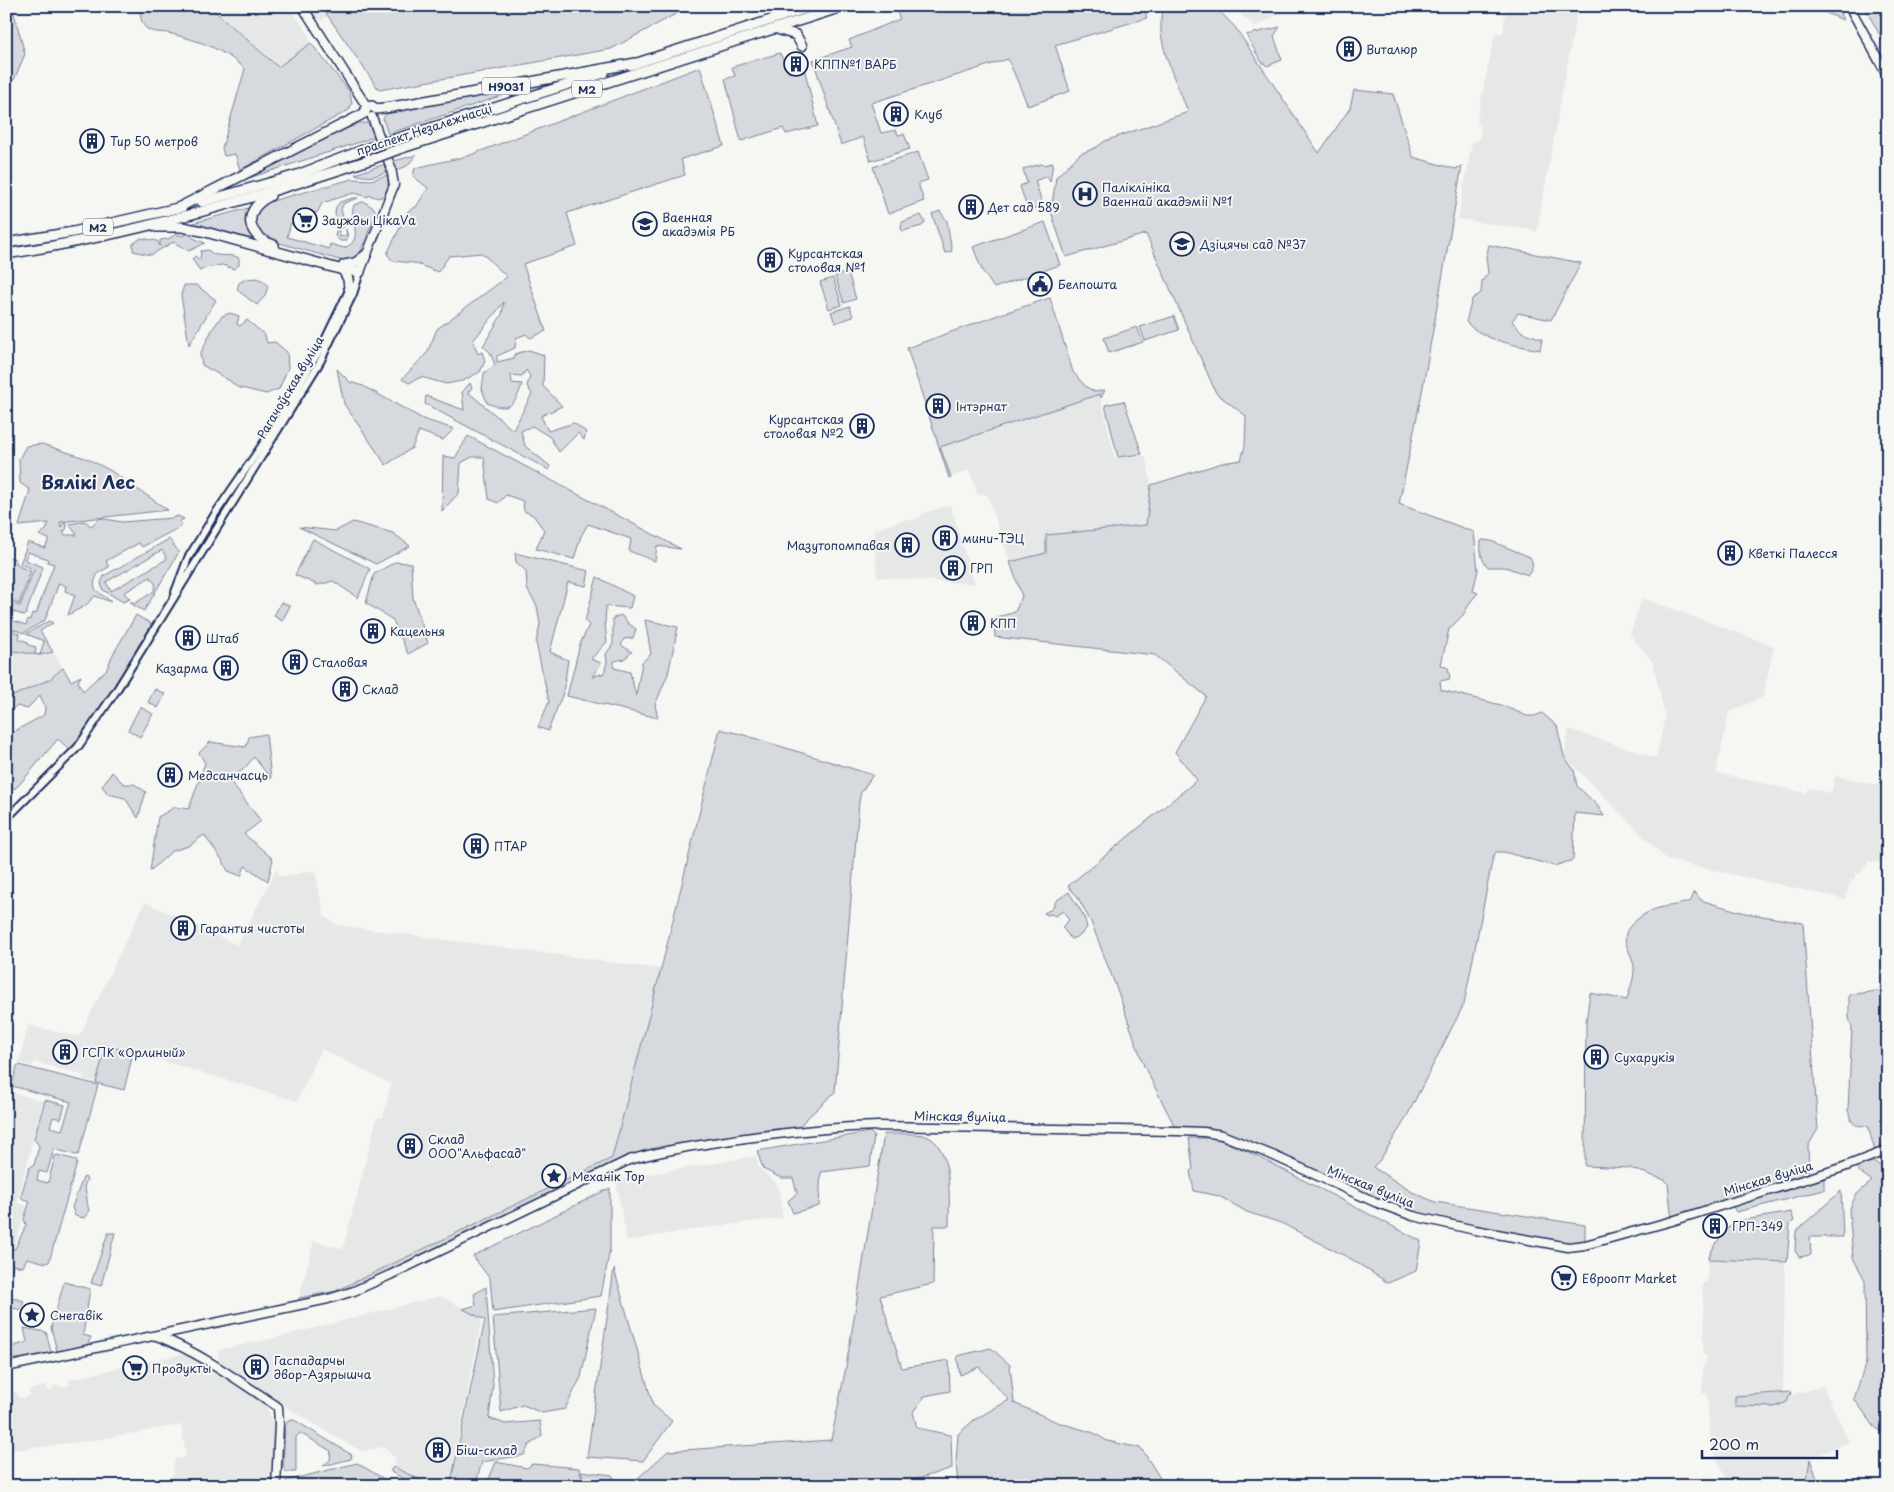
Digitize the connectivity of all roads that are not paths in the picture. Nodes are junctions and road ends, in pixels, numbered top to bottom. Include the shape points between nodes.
1 (302, 6) edge
2 (814, 6) edge
3 (845, 6) edge
4 (1849, 6) edge
5 (814, 16) junction
6 (774, 29) junction
7 (636, 63) junction
8 (1888, 77) edge
9 (370, 111) junction
10 (276, 191) junction
11 (178, 208) junction
12 (128, 231) junction
13 (6, 243) edge
14 (6, 254) edge
15 (367, 254) junction
16 (343, 267) junction
17 (360, 272) junction
18 (349, 288) junction
19 (173, 598) junction
20 (6, 819) edge
21 (1888, 1150) edge
22 (156, 1336) junction
23 (6, 1367) edge
24 (276, 1486) edge

1 - 9 main road, Рагачоўская вуліца
2 - 7 highway, праспект Незалежнасці / М2
3 - 5 highway, праспект Незалежнасці / М2
4 - 8 main road
5 - 6 highway, праспект Незалежнасці / М2
5 - 6 highway via 802,31 802,46 793,33
6 - 10 highway, праспект Незалежнасці / М2, bridge
7 - 9 highway, Н9031
7 - 11 highway, праспект Незалежнасці / М2, bridge via 368,148 298,174
9 - 11 highway, Н9031
9 - 15 main road, Рагачоўская вуліца via 394,185
10 - 12 highway, праспект Незалежнасці / М2
10 - 16 highway via 257,205 252,214 254,233 264,242
11 - 13 highway, праспект Незалежнасці / М2 via 73,232
12 - 14 highway, праспект Незалежнасці / М2
12 - 16 highway via 164,226 190,228
15 - 16 highway
15 - 17 main road, Рагачоўская вуліца
16 - 17 highway
16 - 18 highway
17 - 18 street, Рагачоўская вуліца
17 - 19 street, Рагачоўская вуліца via 353,294 320,362
18 - 19 street, Рагачоўская вуліца via 324,342 276,425 188,558
19 - 20 street, Рагачоўская вуліца via 84,740
21 - 22 main road, Мінская вуліца via 1672,1221 1568,1247 1413,1216 1213,1133 897,1126 797,1131 700,1144 635,1158 345,1294
22 - 23 main road, Мінская вуліца
22 - 24 main road via 208,1361 278,1407

